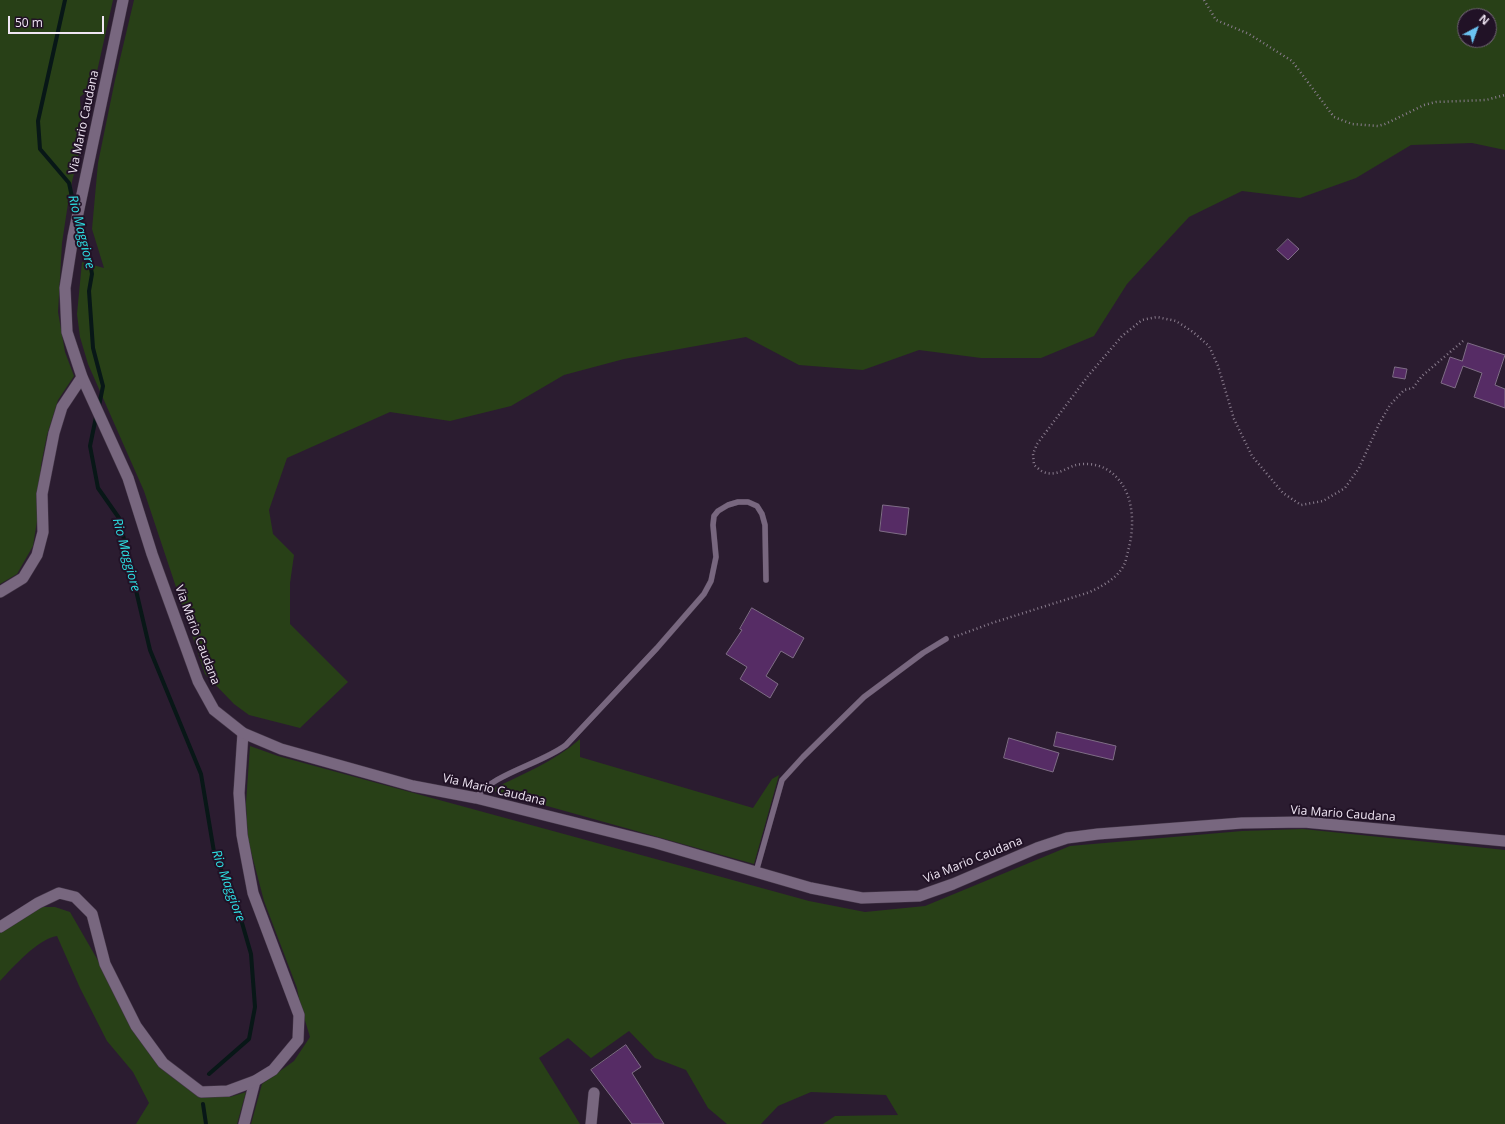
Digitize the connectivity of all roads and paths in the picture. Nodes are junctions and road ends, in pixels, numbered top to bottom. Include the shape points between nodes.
1 (123, 0) edge
2 (1204, 0) edge
3 (1505, 96) edge
4 (1463, 341) dead end
5 (82, 377) junction
6 (766, 580) dead end
7 (0, 592) edge
8 (946, 640) joint
9 (243, 733) junction
10 (476, 798) junction
11 (1505, 841) edge
12 (756, 872) junction
13 (0, 927) edge
14 (255, 1081) junction
15 (594, 1093) dead end
16 (244, 1124) edge
17 (591, 1124) edge

1 - 5 main road, Via Mario Caudana via 78,210 65,288 67,332
2 - 3 path via 1216,20 1249,34 1292,61 1334,117 1352,124 1378,126 1436,102 1486,100
4 - 8 path via 1422,376 1413,388 1404,390 1390,405 1359,468 1345,488 1323,501 1301,505 1283,493 1252,456 1234,419 1218,366 1209,346 1176,321 1157,317 1142,320 1122,336 1088,376 1037,444 1033,454 1034,464 1044,472 1054,473 1077,465 1092,464 1105,468 1118,478 1128,495 1133,516 1131,542 1125,563 1115,576 1090,592
5 - 7 main road via 62,407 54,434 42,494 43,532 37,555 23,578
5 - 9 main road, Via Mario Caudana via 128,478 152,554 198,681 214,710
6 - 10 lane via 765,525 762,514 757,506 748,502 728,505 714,516 716,557 711,581 704,594 676,627 566,745 498,779
8 - 12 lane via 923,653 864,697 782,780
9 - 10 main road, Via Mario Caudana via 281,749 413,786
9 - 14 main road via 239,793 242,835 253,893 299,1015 298,1040 273,1070
10 - 12 main road, Via Mario Caudana via 656,843
11 - 12 main road, Via Mario Caudana via 1304,822 1242,823 1098,834 1067,838 1037,848 919,896 862,898 811,888
13 - 14 main road via 59,893 75,897 92,914 105,964 136,1026 163,1063 201,1092 228,1091
14 - 16 main road
15 - 17 main road

